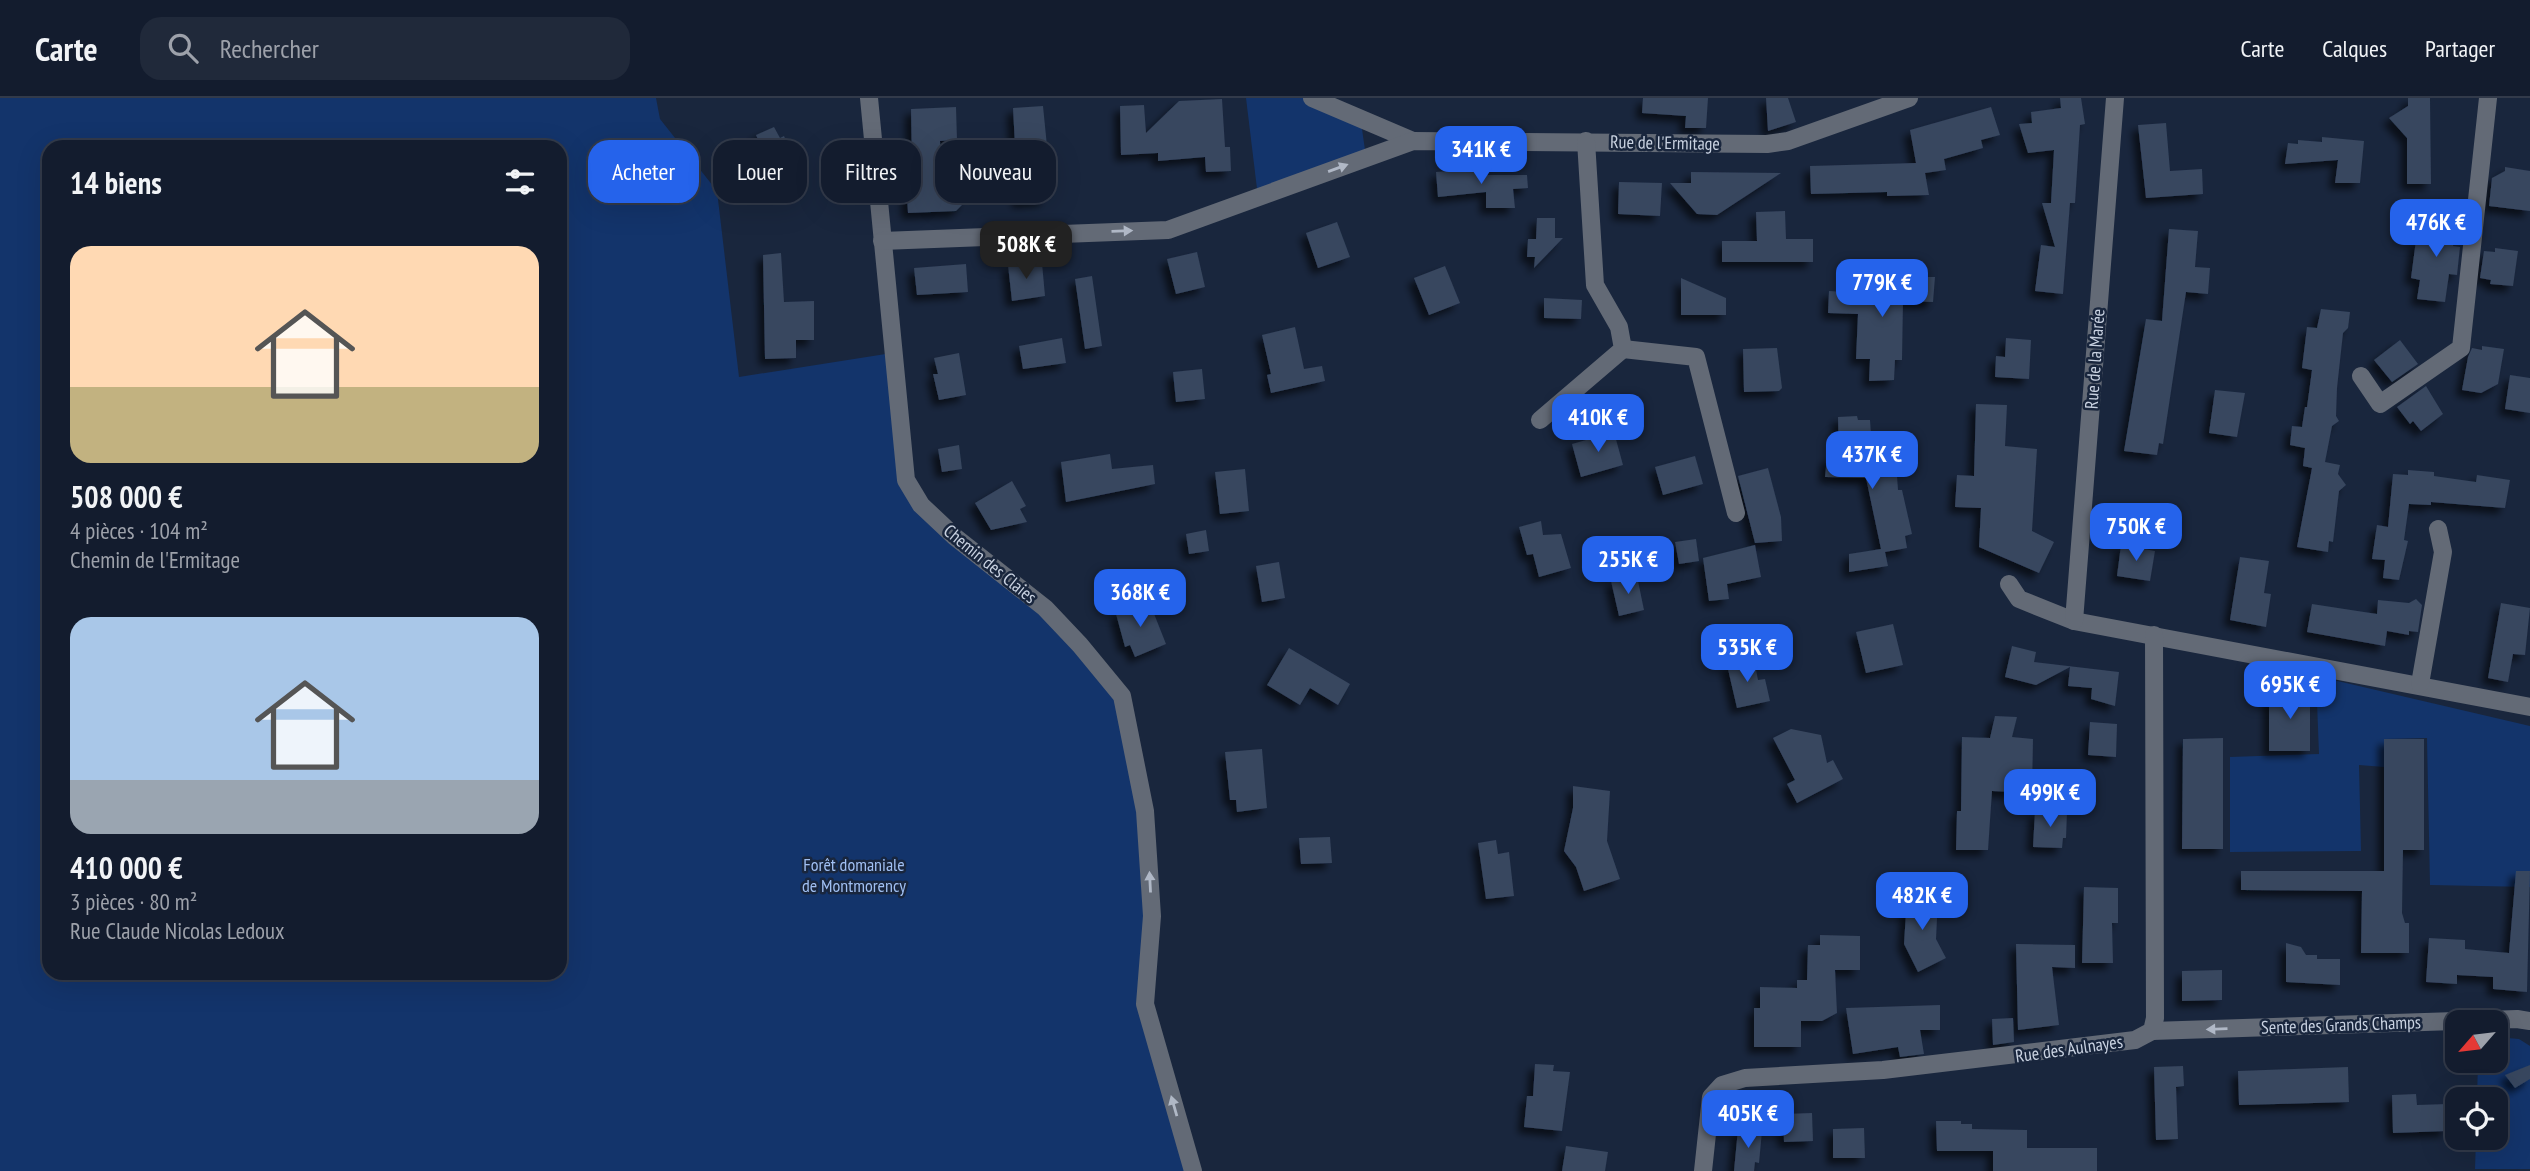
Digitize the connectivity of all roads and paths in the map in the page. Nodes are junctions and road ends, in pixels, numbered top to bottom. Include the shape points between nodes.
1 (869, 98) edge
2 (1909, 98) edge
3 (2115, 98) edge
4 (2488, 98) edge
5 (1318, 99) edge
6 (1369, 121) junction
7 (1413, 141) junction
8 (1586, 141) junction
9 (1372, 156) junction
10 (882, 241) junction
11 (1623, 349) junction
12 (2361, 376) dead end
13 (1540, 420) dead end
14 (1736, 513) dead end
15 (2438, 528) dead end
16 (2009, 584) dead end
17 (2074, 621) junction
18 (2154, 635) junction
19 (2420, 684) junction
20 (2530, 707) edge
21 (2530, 1021) edge
22 (2152, 1031) junction
23 (1193, 1171) edge
24 (1703, 1171) edge

1 - 10 street, Chemin des Claies
2 - 8 street, Rue de l'Ermitage via 1788,141 1767,144
3 - 17 street, Rue de la Marée
4 - 12 street via 2461,348 2381,404
5 - 6 street
6 - 7 street
6 - 9 street
7 - 8 street, Rue de l'Ermitage
7 - 9 street
8 - 11 street via 1595,285 1619,327
10 -> 9 street via 1168,230
23 -> 10 street, Chemin des Claies via 1145,1004 1152,916 1145,811 1122,696 1045,608 955,537 911,493
11 - 13 street
11 - 14 street via 1696,357
15 - 19 street via 2443,552
16 - 17 street via 2019,599
17 - 18 street
18 - 19 street
18 - 22 street
19 - 20 street
21 -> 22 street, Sente des Grands Champs
22 - 24 street, Rue des Aulnayes via 2135,1040 2008,1057 1732,1080 1711,1097

